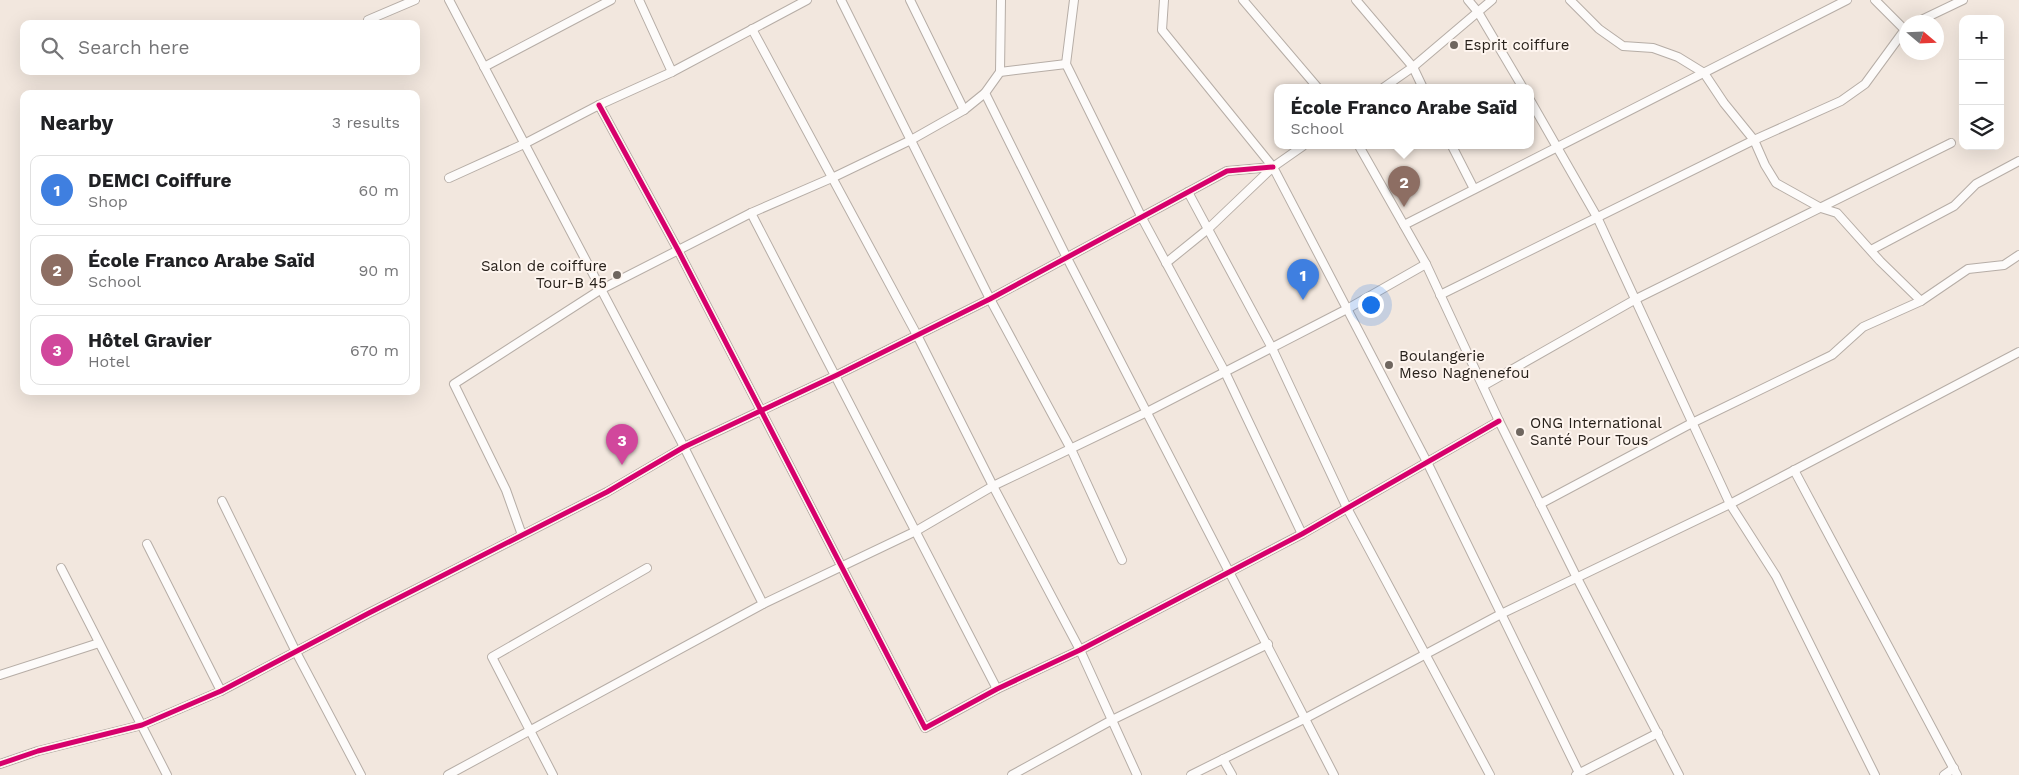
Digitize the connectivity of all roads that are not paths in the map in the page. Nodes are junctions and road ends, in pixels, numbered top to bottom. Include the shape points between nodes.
1 (415, 0) edge
2 (449, 0) edge
3 (611, 0) edge
4 (639, 0) edge
5 (807, 0) edge
6 (841, 0) edge
7 (910, 0) edge
8 (1001, 0) edge
9 (1074, 0) edge
10 (1164, 0) edge
11 (1243, 0) edge
12 (1356, 0) edge
13 (1468, 0) edge
14 (1492, 0) edge
15 (1570, 0) edge
16 (1847, 0) edge
17 (1875, 0) edge
18 (1963, 0) edge
19 (1478, 12) junction
20 (1932, 15) edge
21 (368, 20) dead end
22 (1899, 23) edge
23 (752, 29) junction
24 (1899, 37) edge
25 (1066, 64) junction
26 (484, 67) junction
27 (1413, 67) junction
28 (672, 72) junction
29 (1000, 72) junction
30 (1704, 72) junction
31 (1315, 84) edge
32 (1389, 84) edge
33 (1421, 84) edge
34 (1522, 84) edge
35 (984, 93) junction
36 (599, 104) junction
37 (1534, 107) edge
38 (964, 110) junction
39 (911, 140) junction
40 (1754, 140) junction
41 (1951, 143) dead end
42 (524, 144) junction
43 (1558, 147) junction
44 (1299, 149) edge
45 (1361, 149) edge
46 (1454, 149) edge
47 (2019, 161) edge
48 (1273, 167) junction
49 (449, 178) dead end
50 (834, 178) junction
51 (1474, 189) junction
52 (1188, 192) junction
53 (1821, 208) junction
54 (751, 213) junction
55 (1597, 217) junction
56 (1142, 218) junction
57 (1404, 225) junction
58 (1208, 229) junction
59 (678, 250) junction
60 (1871, 250) junction
61 (2019, 255) edge
62 (1067, 258) junction
63 (1166, 263) junction
64 (1426, 264) junction
65 (600, 290) junction
66 (1440, 295) junction
67 (990, 299) junction
68 (1636, 299) junction
69 (1921, 301) junction
70 (1347, 309) junction
71 (917, 335) junction
72 (1272, 348) junction
73 (2019, 352) edge
74 (1225, 372) junction
75 (836, 375) junction
76 (1483, 386) junction
77 (761, 410) junction
78 (1147, 412) junction
79 (1499, 421) junction
80 (1692, 423) junction
81 (684, 447) junction
82 (1071, 449) junction
83 (1426, 462) junction
84 (1794, 470) junction
85 (993, 486) junction
86 (222, 501) dead end
87 (1540, 504) junction
88 (1730, 504) junction
89 (1347, 508) junction
90 (916, 531) junction
91 (1302, 534) junction
92 (522, 535) junction
93 (146, 544) dead end
94 (1122, 560) dead end
95 (842, 566) junction
96 (61, 568) dead end
97 (647, 568) dead end
98 (1230, 572) junction
99 (1577, 578) junction
100 (763, 604) junction
101 (1500, 614) junction
102 (99, 643) junction
103 (1268, 644) junction
104 (1080, 650) junction
105 (296, 652) junction
106 (1425, 654) junction
107 (0, 675) edge
108 (997, 689) junction
109 (220, 691) junction
110 (1306, 718) junction
111 (1112, 720) junction
112 (142, 725) junction
113 (530, 730) junction
114 (1658, 733) junction
115 (1223, 759) junction
116 (0, 764) edge
117 (1956, 772) edge
118 (1578, 774) edge
119 (167, 775) edge
120 (361, 775) edge
121 (448, 775) edge
122 (553, 775) edge
123 (1012, 775) edge
124 (1138, 775) edge
125 (1191, 775) edge
126 (1232, 775) edge
127 (1334, 775) edge
128 (1490, 775) edge
129 (1679, 775) edge
130 (1875, 775) edge
131 (1944, 775) edge

1 - 21 street
2 - 26 street
3 - 26 street
4 - 28 street
5 - 23 street
6 - 39 street
7 - 38 street
8 - 29 street
9 - 25 street
10 - 48 street via 1162,30
11 - 31 street
12 - 27 street
13 - 19 street
14 - 19 street
15 - 30 street via 1599,29 1623,46 1652,48 1678,57
16 - 30 street
17 - 22 street
18 - 20 street
19 - 27 street
19 - 34 street
23 - 28 street
23 - 50 street
24 - 40 street via 1864,84 1841,101
25 - 29 street
25 - 56 street
26 - 42 street
27 - 32 street
27 - 33 street
28 - 36 street
29 - 35 street
30 - 40 street
30 - 43 street
35 - 38 street
35 - 62 street
36 - 42 street
36 - 59 street
37 - 43 street
38 - 39 street
39 - 50 street
39 - 67 street
40 - 53 street via 1776,183
40 - 55 street
41 - 53 street
42 - 49 street
42 - 65 street
43 - 51 street
43 - 55 street
44 - 48 street
45 - 57 street
46 - 51 street
47 - 60 street via 1976,184 1954,206
48 - 52 street via 1227,171
48 - 58 street
48 - 70 street
50 - 54 street
50 - 71 street
51 - 57 street
52 - 56 street
52 - 58 street
53 - 60 street via 1837,213
53 - 68 street
54 - 59 street
54 - 75 street
55 - 66 street
55 - 68 street
56 - 62 street
56 - 63 street
57 - 64 street
58 - 63 street
58 - 72 street
59 - 65 street
59 - 77 street
60 - 69 street
61 - 69 street via 2004,265 1968,269
62 - 67 street
62 - 78 street
63 - 74 street
64 - 66 street
64 - 70 street
65 - 81 street
65 - 92 street via 454,384 506,490
66 - 76 street
67 - 71 street
67 - 82 street
68 - 76 street
68 - 80 street
69 - 80 street via 1863,327 1832,355
70 - 72 street
70 - 83 street
71 - 75 street
71 - 85 street
72 - 74 street
72 - 89 street
73 - 84 street
74 - 78 street
74 - 91 street
75 - 77 street
75 - 90 street
76 - 79 street
77 - 81 street
77 - 95 street
78 - 82 street
78 - 98 street
79 - 83 street
79 - 87 street
80 - 87 street
80 - 88 street
81 - 92 street via 607,492
81 - 100 street
82 - 85 street
82 - 94 street
83 - 89 street
83 - 101 street
84 - 88 street
84 - 117 street
85 - 90 street
85 - 104 street
86 - 105 street
87 - 99 street
88 - 99 street
88 - 130 street via 1776,576
89 - 91 street
89 - 106 street
90 - 95 street
90 - 108 street
91 - 98 street
92 - 105 street
93 - 109 street
95 - 100 street
95 - 108 street via 925,728
96 - 102 street
97 - 113 street via 492,657
98 - 103 street
98 - 104 street
99 - 101 street
99 - 114 street
100 - 113 street
101 - 106 street
101 - 118 street
102 - 107 street
102 - 112 street
103 - 110 street
103 - 111 street
104 - 108 street
104 - 111 street
105 - 109 street
105 - 120 street
106 - 110 street
106 - 128 street
109 - 112 street
110 - 115 street
110 - 127 street
111 - 123 street
111 - 124 street
112 - 116 street
112 - 119 street
113 - 121 street
113 - 122 street
114 - 118 street
114 - 129 street
115 - 125 street
115 - 126 street
117 - 131 street

